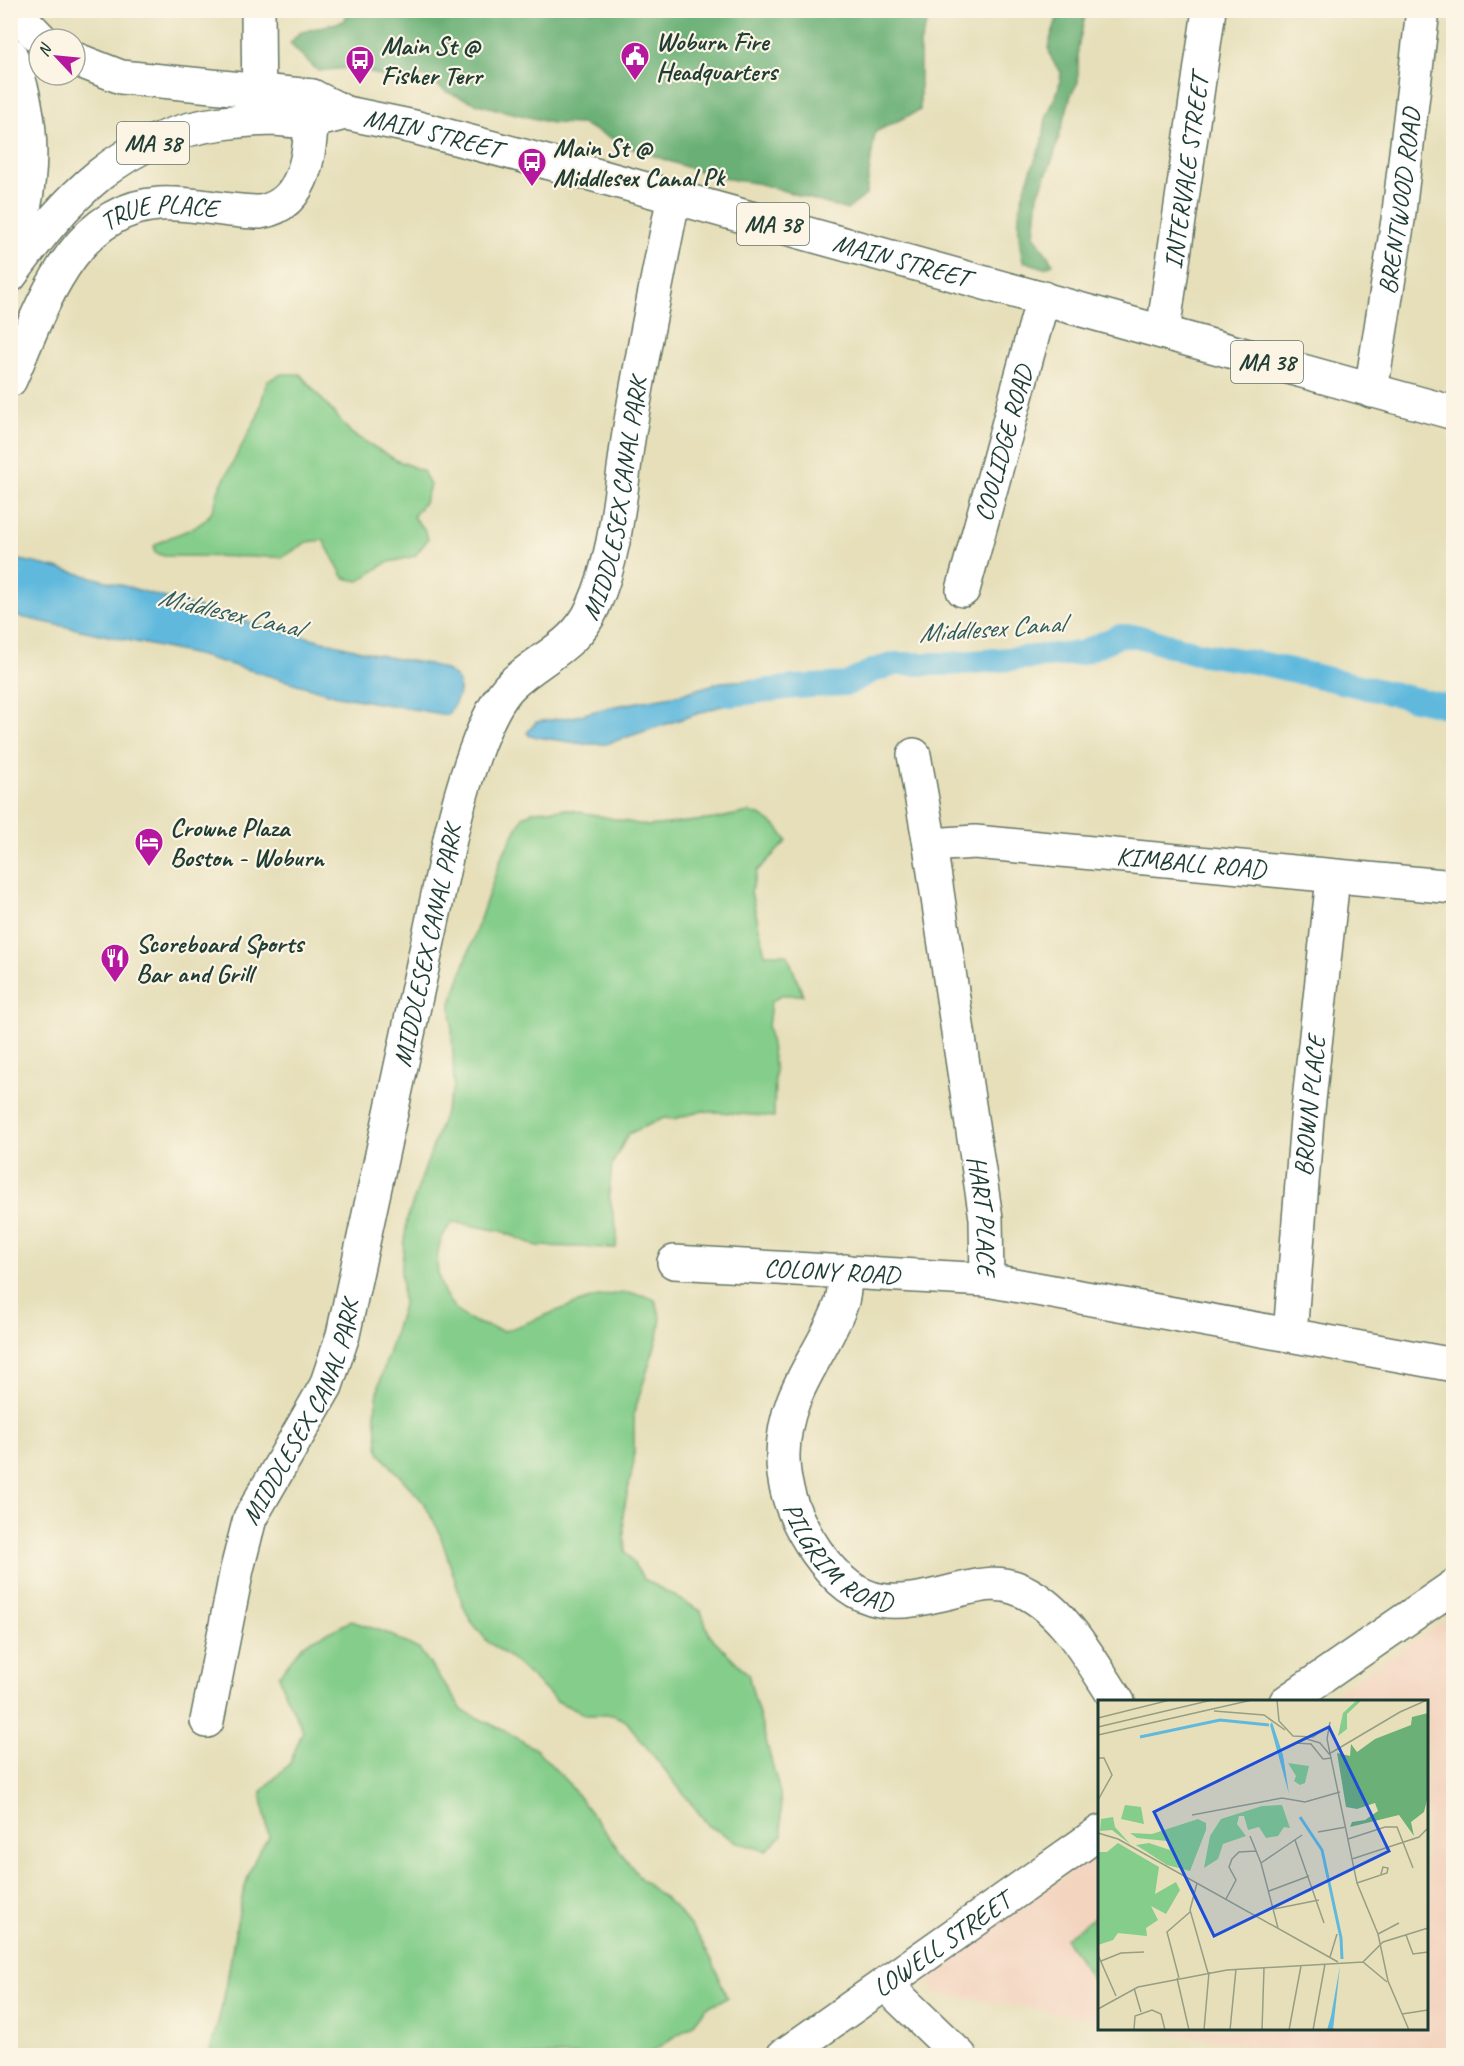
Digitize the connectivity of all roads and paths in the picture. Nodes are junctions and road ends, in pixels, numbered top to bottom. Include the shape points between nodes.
1 (13, 10) edge
2 (258, 10) edge
3 (1209, 10) edge
4 (1423, 10) edge
5 (29, 27) edge
6 (10, 54) edge
7 (87, 64) edge
8 (259, 106) junction
9 (312, 109) junction
10 (674, 196) junction
11 (10, 258) edge
12 (10, 276) edge
13 (1043, 298) junction
14 (1164, 332) junction
15 (10, 380) edge
16 (1371, 391) junction
17 (1454, 413) edge
18 (963, 590) dead end
19 (914, 755) dead end
20 (930, 845) junction
21 (1333, 878) junction
22 (1454, 887) edge
23 (674, 1262) dead end
24 (845, 1271) junction
25 (987, 1280) junction
26 (1290, 1335) junction
27 (1454, 1365) edge
28 (1454, 1586) edge
29 (1117, 1700) edge
30 (1287, 1700) edge
31 (207, 1721) dead end
32 (1098, 1833) edge
33 (885, 1984) junction
34 (783, 2055) edge
35 (960, 2055) edge

1 - 5 street
2 - 8 street
3 - 14 street, INTERVALE STREET
4 - 16 street, BRENTWOOD ROAD via 1398,220
6 - 11 street via 28,119 31,167 27,198
7 - 8 street, MAIN STREET / MA 38 via 121,77
8 - 9 street, MAIN STREET / MA 38
8 - 12 street, MAIN STREET / MA 38 via 221,123 174,135 118,161 63,207
9 - 10 street, MAIN STREET / MA 38 via 346,112 442,134
9 - 15 street, TRUE PLACE via 302,177 279,206 251,212 177,204 140,207 116,215 82,242 57,278
10 - 13 street, MAIN STREET / MA 38
10 - 31 street, MIDDLESEX CANAL PARK via 604,578 592,610 574,638 511,685 499,701 464,784 343,1335 326,1386 250,1518
13 - 14 street, MAIN STREET / MA 38
13 - 18 street, COOLIDGE ROAD
14 - 16 street, MAIN STREET / MA 38
16 - 17 street, MAIN STREET / MA 38
19 - 20 street, HART PLACE
20 - 21 street, KIMBALL ROAD via 975,842
20 - 25 street, HART PLACE via 986,1218
21 - 22 street, KIMBALL ROAD
21 - 26 street, BROWN PLACE via 1307,1119
23 - 24 street, COLONY ROAD
24 - 25 street, COLONY ROAD
24 - 29 street, PILGRIM ROAD via 840,1307 799,1385 784,1440 788,1495 810,1543 840,1580 879,1600 911,1602 990,1584 1030,1595 1053,1612 1071,1633
25 - 26 street, HART PLACE
26 - 27 street, HART PLACE
28 - 30 street
32 - 33 street, LOWELL STREET
33 - 34 street, LOWELL STREET
33 - 35 street

